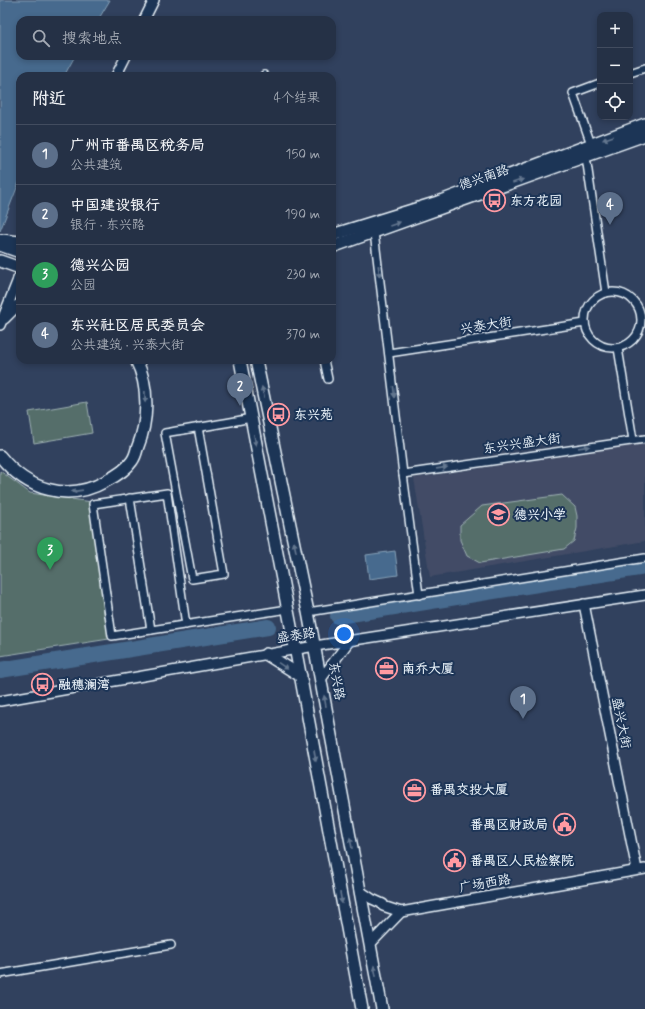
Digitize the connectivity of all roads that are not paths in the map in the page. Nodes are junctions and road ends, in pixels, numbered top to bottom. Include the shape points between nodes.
1 (154, 0) edge
2 (146, 16) edge
3 (124, 60) edge
4 (645, 68) edge
5 (118, 72) edge
6 (633, 72) edge
7 (597, 85) edge
8 (645, 124) edge
9 (645, 135) edge
10 (591, 144) junction
11 (586, 157) junction
12 (374, 232) junction
13 (336, 234) edge
14 (0, 240) edge
15 (16, 242) edge
16 (0, 245) edge
17 (336, 246) edge
18 (16, 251) edge
19 (0, 261) edge
20 (16, 267) edge
21 (16, 289) edge
22 (606, 293) junction
23 (16, 307) edge
24 (642, 312) edge
25 (2, 322) edge
26 (585, 323) junction
27 (618, 348) junction
28 (390, 353) junction
29 (138, 364) edge
30 (241, 364) edge
31 (257, 364) edge
32 (325, 364) edge
33 (328, 379) dead end
34 (251, 418) junction
35 (198, 427) junction
36 (645, 438) edge
37 (633, 440) junction
38 (0, 456) edge
39 (403, 474) junction
40 (130, 498) junction
41 (645, 558) edge
42 (300, 571) junction
43 (281, 574) junction
44 (419, 595) junction
45 (645, 595) edge
46 (584, 604) junction
47 (288, 609) junction
48 (308, 612) junction
49 (186, 625) junction
50 (151, 630) junction
51 (350, 640) junction
52 (315, 646) junction
53 (295, 649) junction
54 (266, 654) junction
55 (301, 676) junction
56 (321, 679) junction
57 (0, 701) edge
58 (328, 720) junction
59 (309, 723) junction
60 (641, 870) edge
61 (360, 891) junction
62 (400, 912) junction
63 (370, 944) junction
64 (172, 946) dead end
65 (0, 974) edge
66 (362, 1009) edge
67 (382, 1009) edge

1 - 2 street
3 - 5 street
4 - 6 street
7 - 10 street via 573,93
8 -> 10 main road, 德兴南路
9 - 11 main road, 德兴南路
10 - 13 main road, 德兴南路 via 438,202
12 -> 11 main road, 德兴南路
11 - 22 street
12 - 17 main road, 德兴南路
12 -> 28 street
14 - 15 main road
16 - 18 main road
19 - 20 main road
21 - 25 street
22 - 24 street via 623,294
22 - 26 street via 592,302
23 - 25 main road
24 - 27 street via 640,328 632,341
26 - 27 street via 592,339 608,348
26 - 28 street, 兴泰大街
27 - 37 street
28 -> 39 street
29 -> 38 main road via 145,388 145,421 133,460 124,470 87,490 61,492 49,490 30,481
30 - 34 main road
42 -> 31 main road, 东兴路
32 - 33 street
34 - 35 street
34 -> 43 main road
35 - 35 street via 224,574 192,579 165,433
36 - 37 street, 东兴兴盛大街
39 -> 37 street, 东兴兴盛大街
39 - 44 street
40 - 49 street via 167,493
40 - 50 street
40 - 50 street via 92,504 112,636
41 - 44 street
42 - 43 main road
42 - 48 main road, 东兴路
43 - 47 main road
44 - 48 street
45 - 46 street, 盛泰路
46 - 51 street, 盛泰路
46 - 60 street, 盛兴大街
47 - 49 street
47 - 53 main road
48 - 52 main road, 东兴路
49 - 50 street
51 - 52 street, 盛泰路
51 - 56 street
52 - 53 street, 盛泰路
52 - 56 main road, 东兴路
53 - 54 street, 盛泰路
53 - 55 main road
54 -> 55 main road
54 - 57 street, 盛泰路
55 - 59 main road
58 -> 56 main road, 东兴路
58 - 59 main road
61 -> 58 main road, 东兴路
59 -> 66 main road
60 - 62 street, 广场西路
61 - 62 street via 383,906
61 - 63 main road, 东兴路
62 - 63 street
67 -> 63 main road, 东兴路
64 - 65 street

